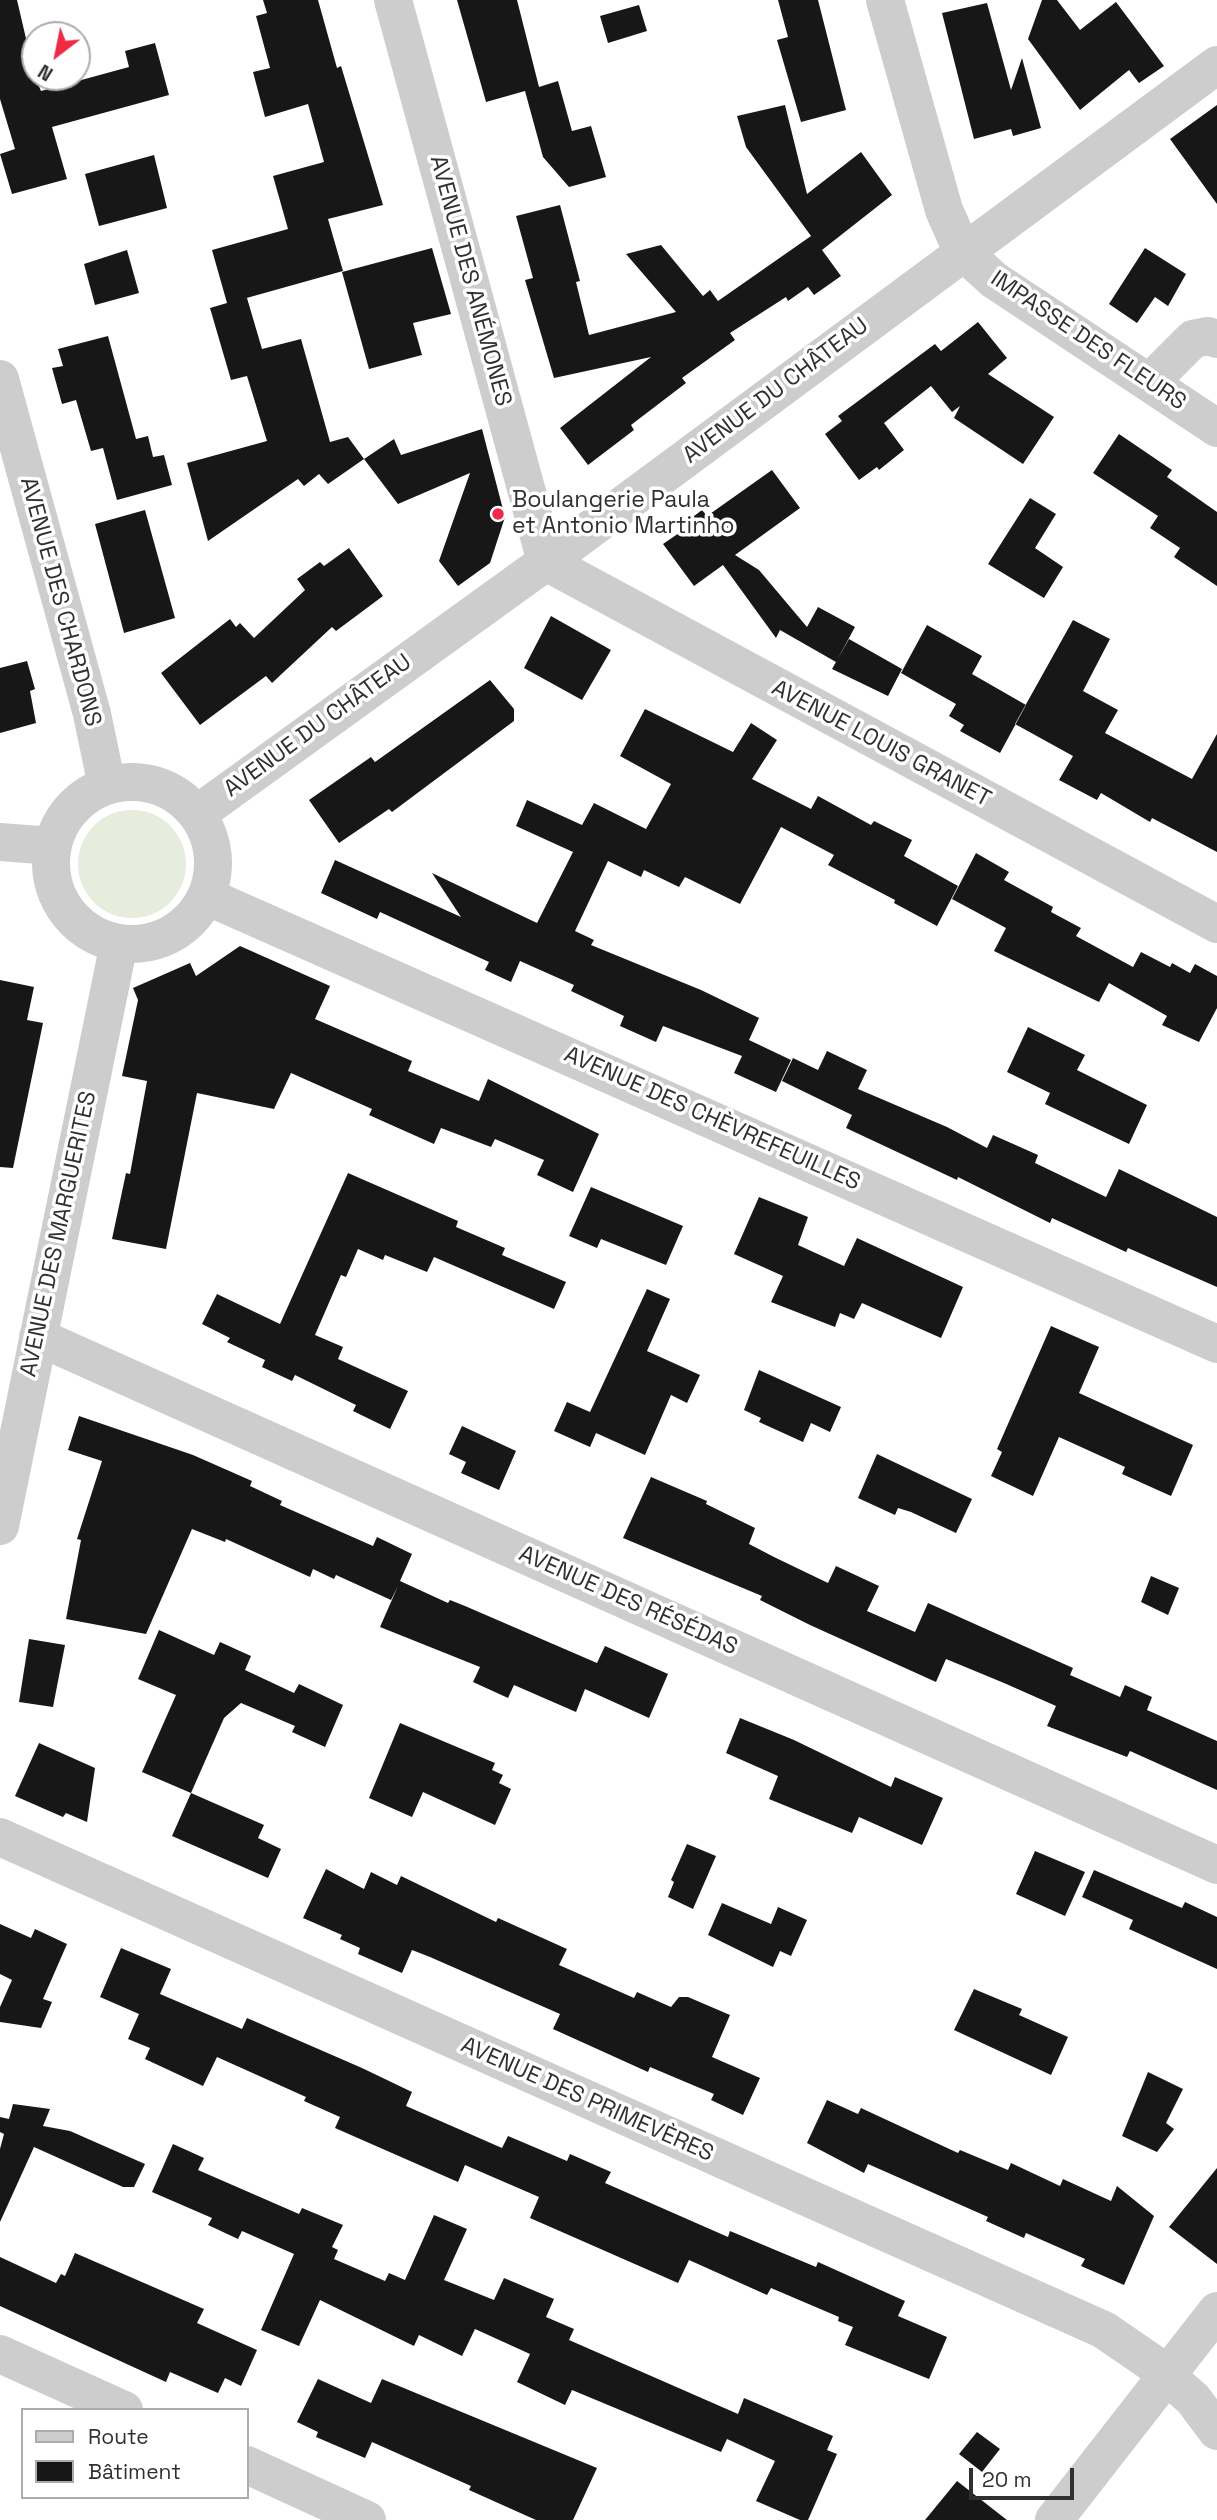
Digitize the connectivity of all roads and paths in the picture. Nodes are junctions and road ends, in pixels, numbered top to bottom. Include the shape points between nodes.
1 (393, 0) edge
2 (885, 0) edge
3 (1217, 65) edge
4 (962, 251) junction
5 (1217, 339) edge
6 (0, 381) edge
7 (1150, 382) junction
8 (1217, 428) edge
9 (546, 562) junction
10 (107, 786) junction
11 (197, 814) junction
12 (0, 842) edge
13 (52, 846) junction
14 (206, 897) junction
15 (1217, 924) edge
16 (119, 943) junction
17 (38, 1337) junction
18 (1217, 1344) edge
19 (0, 1526) edge
20 (0, 1838) edge
21 (1217, 1865) edge
22 (1217, 2311) edge
23 (0, 2354) edge
24 (1166, 2376) junction
25 (120, 2408) edge
26 (1217, 2431) edge
27 (248, 2465) edge
28 (367, 2520) edge
29 (1054, 2520) edge

1 - 9 street, AVENUE DES ANÉMONES
2 - 4 street via 944,210
3 - 4 street, AVENUE DU CHÂTEAU
4 - 7 street, IMPASSE DES FLEURS via 994,280
4 - 9 street, AVENUE DU CHÂTEAU
5 - 7 street via 1208,335 1193,339
6 - 10 street, AVENUE DES CHARDONS via 92,714
7 - 8 street, IMPASSE DES FLEURS
9 - 11 street, AVENUE DU CHÂTEAU
9 - 15 street, AVENUE LOUIS GRANET
10 - 11 street via 132,781 156,786
10 - 13 street via 71,808
11 - 14 street via 213,854
12 - 13 street
13 - 16 street via 51,872 58,897 73,919 94,935
14 - 16 street via 191,918 170,934 145,943
14 - 18 street, AVENUE DES CHÈVREFEUILLES
16 - 17 street, AVENUE DES MARGUERITES
17 - 19 street, AVENUE DES MARGUERITES
17 - 21 street, AVENUE DES RÉSÉDAS
20 - 24 street, AVENUE DES PRIMEVÈRES via 1104,2330
22 - 24 street
23 - 25 street
24 - 26 street, AVENUE DES PRIMEVÈRES via 1193,2399
24 - 29 street
27 - 28 street

